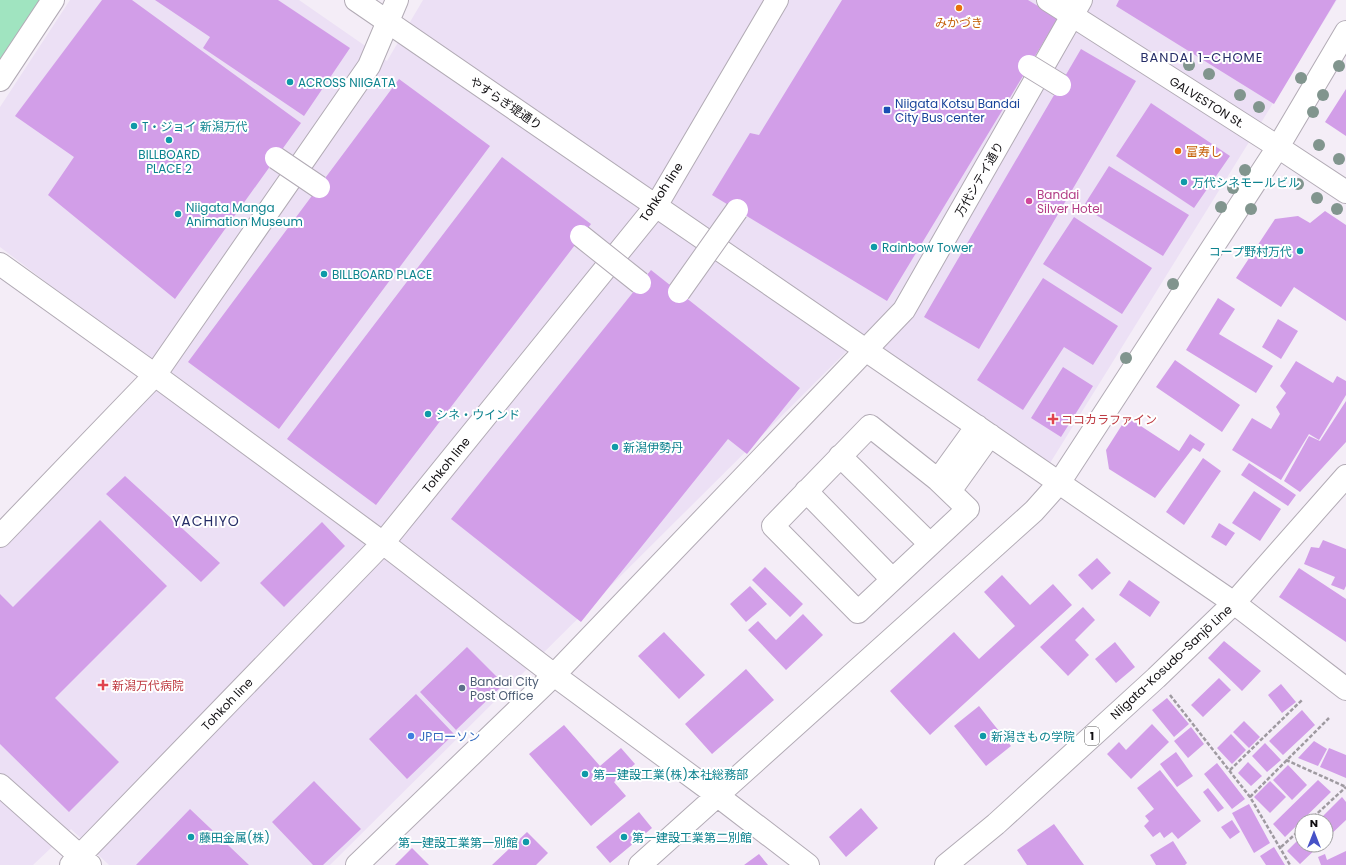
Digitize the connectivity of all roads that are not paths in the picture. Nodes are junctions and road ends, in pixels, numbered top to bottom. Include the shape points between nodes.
1 (53, 0) edge
2 (356, 0) edge
3 (397, 0) edge
4 (777, 0) edge
5 (1048, 0) edge
6 (1077, 8) edge
7 (388, 22) junction
8 (1346, 32) edge
9 (1029, 66) dead end
10 (0, 80) edge
11 (1060, 85) dead end
12 (1278, 147) junction
13 (276, 158) dead end
14 (319, 187) dead end
15 (1346, 192) edge
16 (656, 206) junction
17 (737, 210) dead end
18 (582, 236) dead end
19 (0, 264) edge
20 (640, 283) dead end
21 (679, 292) dead end
22 (867, 351) junction
23 (155, 375) junction
24 (983, 431) junction
25 (840, 456) junction
26 (1346, 476) edge
27 (1059, 483) junction
28 (944, 485) junction
29 (806, 491) junction
30 (0, 536) edge
31 (383, 543) junction
32 (930, 544) junction
33 (892, 579) junction
34 (1234, 603) junction
35 (554, 675) junction
36 (1346, 689) edge
37 (0, 785) edge
38 (718, 796) junction
39 (80, 862) edge
40 (358, 865) edge
41 (640, 865) edge
42 (808, 865) edge
43 (946, 865) edge

1 - 10 street
2 - 7 street, やすらぎ堤通り
3 - 7 street
4 - 16 street, Tohkoh line
5 - 6 street, GALVESTON St.
6 - 12 street, GALVESTON St.
6 - 22 street, 万代シテイ通り via 904,310
7 - 16 street, やすらぎ堤通り
7 - 23 street via 369,66
8 - 12 street
9 - 11 street, bridge
12 - 15 street, GALVESTON St.
12 - 27 street
13 - 14 street, bridge
16 - 22 street, やすらぎ堤通り
16 - 31 street, Tohkoh line
17 - 21 street, bridge
18 - 20 street, bridge
19 - 23 street
22 - 24 street, やすらぎ堤通り
22 - 35 street, 万代シテイ通り
23 - 30 street
23 - 31 street
24 - 27 street, やすらぎ堤通り
24 - 28 street
25 - 28 street via 870,426
25 - 29 street
25 - 32 street
26 - 34 street, Niigata-Kosudo-Sanjō Line / 1
27 - 34 street, やすらぎ堤通り
27 - 38 street via 1034,511
28 - 32 street via 968,509
29 - 33 street
29 - 33 street via 773,526 858,612
31 - 35 street
31 - 39 street, Tohkoh line
32 - 33 street
34 - 36 street, やすらぎ堤通り
34 - 43 street, Niigata-Kosudo-Sanjō Line / 1 via 996,824
35 - 38 street
35 - 40 street, 万代シテイ通り
37 - 39 street
38 - 41 street
38 - 42 street

